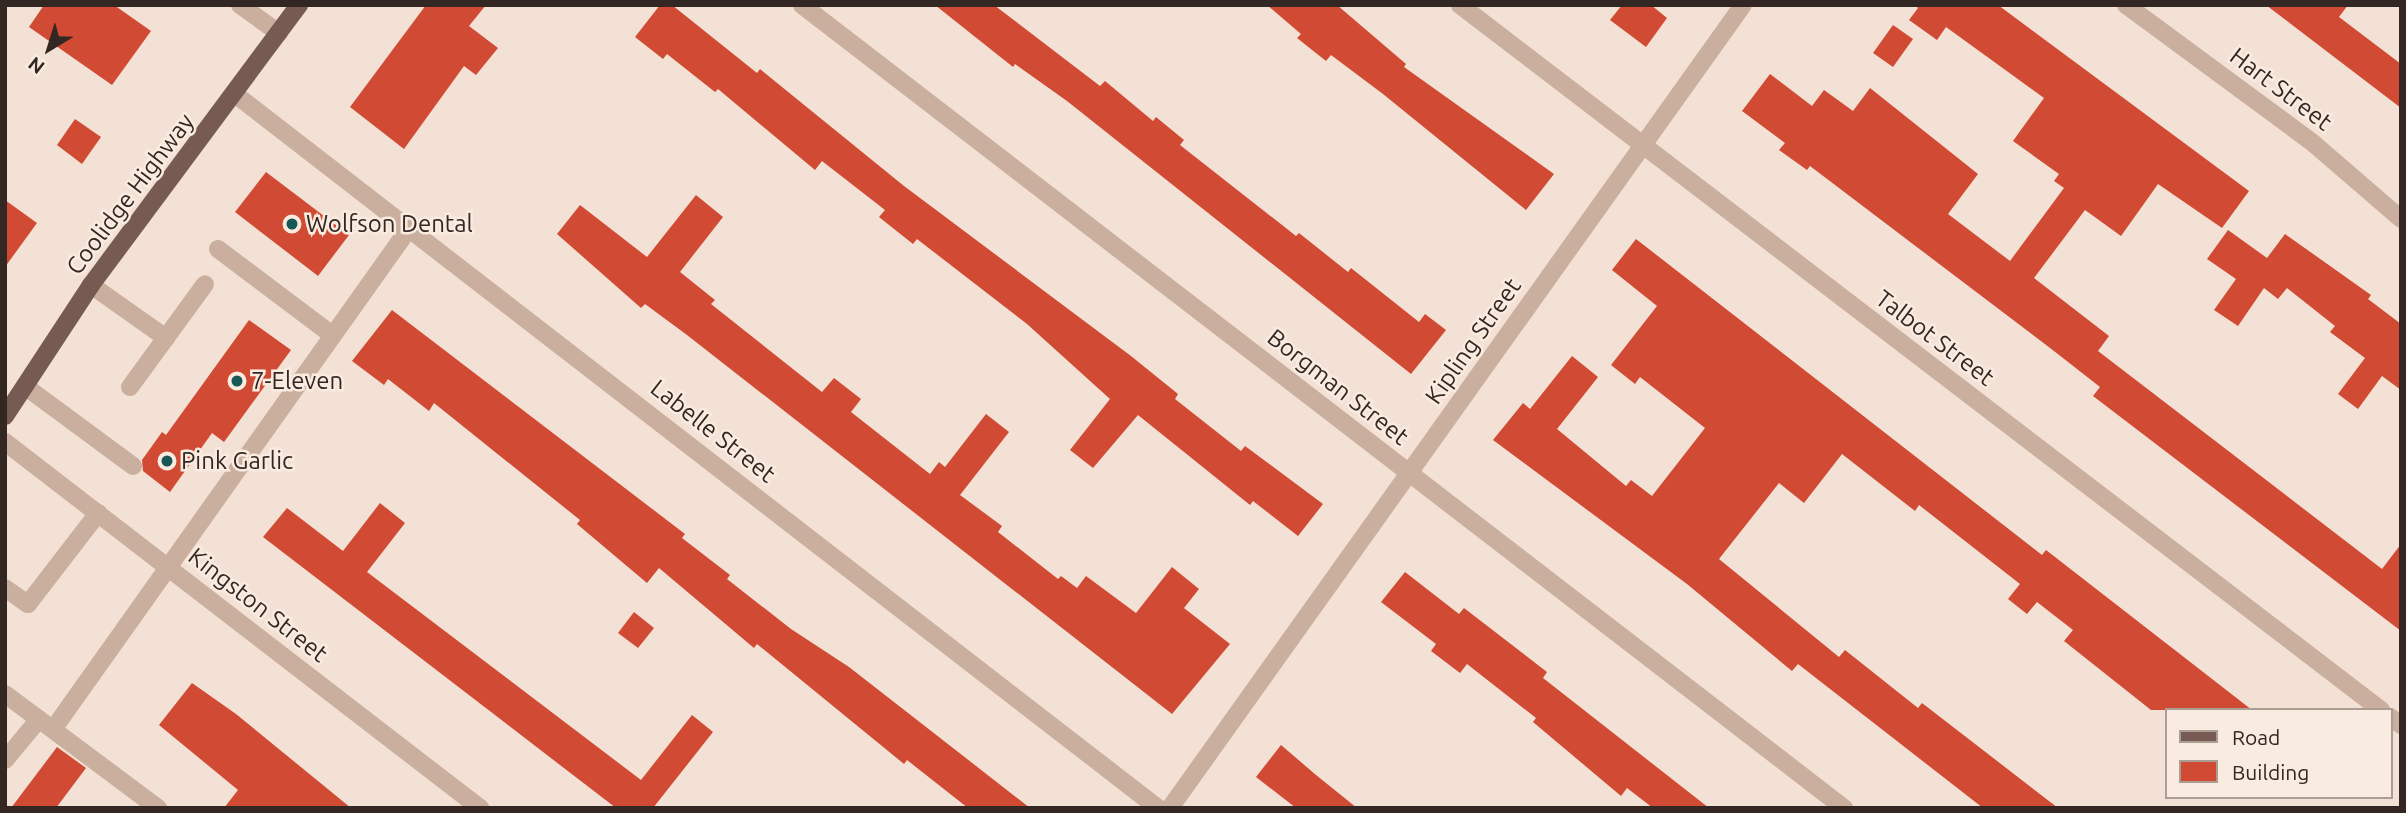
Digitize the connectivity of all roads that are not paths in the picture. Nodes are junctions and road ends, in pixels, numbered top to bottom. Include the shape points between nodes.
1 (240, 5) edge
2 (299, 5) edge
3 (802, 5) edge
4 (1460, 5) edge
5 (1743, 5) edge
6 (2126, 5) edge
7 (279, 33) junction
8 (236, 95) junction
9 (1641, 146) junction
10 (2401, 219) edge
11 (410, 227) junction
12 (218, 249) dead end
13 (205, 284) dead end
14 (91, 285) junction
15 (332, 335) junction
16 (166, 338) junction
17 (26, 387) junction
18 (130, 387) dead end
19 (7, 410) edge
20 (5, 442) edge
21 (133, 466) dead end
22 (1410, 473) junction
23 (99, 513) junction
24 (169, 567) junction
25 (5, 588) edge
26 (5, 694) edge
27 (2378, 708) edge
28 (46, 724) junction
29 (5, 761) edge
30 (159, 808) edge
31 (480, 808) edge
32 (1158, 808) edge
33 (1170, 808) edge
34 (1844, 808) edge

1 - 7 street
2 - 7 main road, Coolidge Highway
3 - 22 street, Borgman Street
4 - 9 street, Talbot Street
5 - 9 street, Kipling Street
6 - 10 street, Hart Street via 2313,143
7 - 8 main road, Coolidge Highway
8 - 11 street, Labelle Street
8 - 14 main road, Coolidge Highway
9 - 22 street, Kipling Street
9 - 27 street, Talbot Street
11 - 15 street
11 - 32 street, Labelle Street
12 - 15 street
13 - 16 street
14 - 16 street
14 - 17 main road, Coolidge Highway
15 - 24 street
16 - 18 street
17 - 19 main road, Coolidge Highway
17 - 21 street
20 - 23 street, Kingston Street
22 - 33 street, Kipling Street
22 - 34 street, Borgman Street
23 - 24 street, Kingston Street
23 - 25 street via 28,604
24 - 28 street
24 - 31 street, Kingston Street
26 - 28 street
28 - 29 street
28 - 30 street

